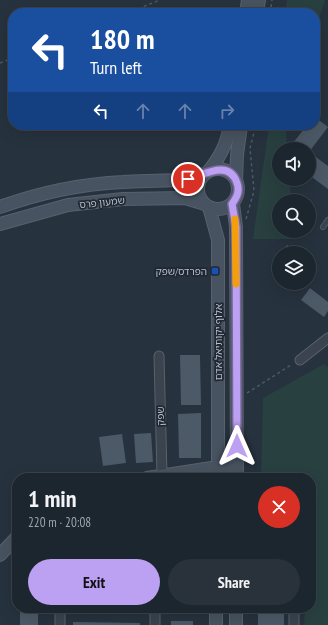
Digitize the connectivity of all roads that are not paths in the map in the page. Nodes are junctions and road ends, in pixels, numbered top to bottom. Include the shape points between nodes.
1 (229, 130) edge
2 (240, 130) edge
3 (206, 173) junction
4 (236, 180) junction
5 (232, 204) junction
6 (207, 206) junction
7 (0, 207) edge
8 (328, 220) edge
9 (0, 224) edge
10 (323, 227) dead end
11 (328, 338) edge
12 (159, 356) dead end
13 (300, 360) road end
14 (162, 473) edge
15 (218, 473) edge
16 (237, 473) edge
17 (12, 544) edge
18 (0, 555) edge
19 (60, 613) edge
20 (155, 613) edge
21 (216, 613) edge
22 (236, 613) edge
23 (294, 613) edge
24 (60, 625) edge
25 (155, 625) edge
26 (216, 625) edge
27 (236, 625) edge
28 (294, 625) edge

1 - 3 street via 222,153
2 - 4 street via 236,155
3 - 4 street via 221,169
3 - 6 street via 198,189
3 - 7 street, שמעון פרס via 180,181 122,182 65,189
4 - 5 street via 238,193
5 - 6 street via 222,209
5 - 16 street, אלוף יקותיאל אדם via 236,227
6 - 9 street, שמעון פרס via 184,198 123,199 68,205
6 - 15 street, אלוף יקותיאל אדם via 218,240
8 - 10 lane
11 - 13 street
12 - 14 street, שפק
15 - 16 street
17 - 18 street
19 - 24 street
20 - 25 street
21 - 26 street
22 - 27 street
23 - 28 street

